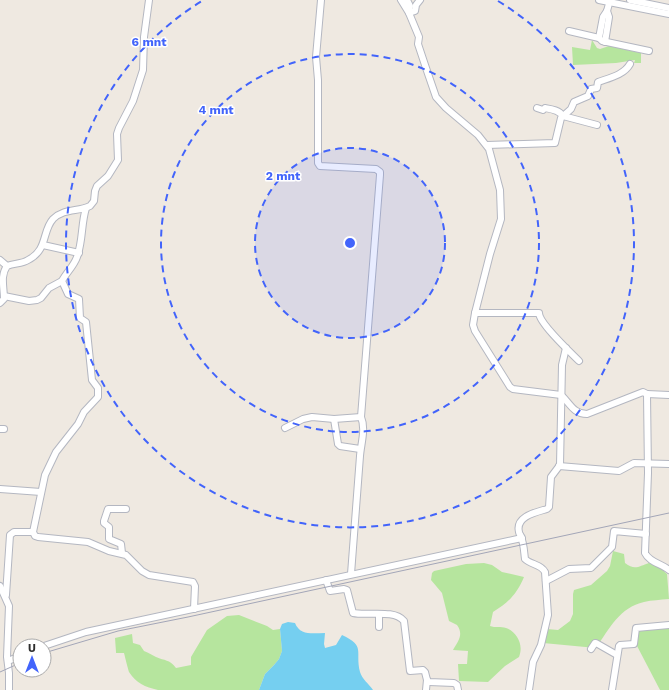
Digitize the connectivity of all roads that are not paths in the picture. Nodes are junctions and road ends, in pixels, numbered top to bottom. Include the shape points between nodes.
1 (148, 0) edge
2 (321, 0) edge
3 (400, 0) edge
4 (407, 0) edge
5 (420, 0) edge
6 (599, 0) edge
7 (630, 0) edge
8 (609, 1) edge
9 (669, 8) edge
10 (412, 12) junction
11 (669, 14) edge
12 (569, 32) dead end
13 (602, 40) junction
14 (650, 51) dead end
15 (630, 64) dead end
16 (537, 108) dead end
17 (563, 116) junction
18 (597, 125) dead end
19 (487, 145) junction
20 (86, 208) junction
21 (43, 245) junction
22 (79, 252) junction
23 (0, 260) edge
24 (7, 266) junction
25 (62, 281) junction
26 (4, 296) junction
27 (0, 303) edge
28 (475, 313) junction
29 (566, 348) junction
30 (579, 361) dead end
31 (647, 394) junction
32 (561, 395) junction
33 (669, 395) edge
34 (361, 417) junction
35 (334, 419) junction
36 (286, 428) dead end
37 (360, 449) junction
38 (648, 463) junction
39 (669, 464) edge
40 (559, 466) junction
41 (0, 489) edge
42 (41, 492) junction
43 (126, 509) dead end
44 (33, 532) junction
45 (646, 534) junction
46 (522, 538) junction
47 (122, 553) junction
48 (669, 570) edge
49 (351, 574) junction
50 (326, 580) junction
51 (546, 581) junction
52 (0, 586) edge
53 (6, 597) junction
54 (194, 609) junction
55 (379, 614) junction
56 (669, 626) edge
57 (379, 627) dead end
58 (52, 643) edge
59 (591, 649) dead end
60 (617, 654) junction
61 (12, 659) edge
62 (8, 661) junction
63 (427, 680) junction
64 (9, 690) edge
65 (426, 690) edge
66 (458, 690) edge
67 (529, 690) edge
68 (612, 690) edge

1 - 20 street via 142,70 133,101 119,128 118,160 108,176 97,186 92,204
2 - 34 street via 316,57 318,163 320,166 376,169 380,172
3 - 10 street
4 - 10 street
5 - 10 street
6 - 8 street
7 - 9 street
8 - 11 street
8 - 13 street via 609,17
10 - 19 street via 419,37 418,44 436,97
12 - 13 street
13 - 14 street
15 - 17 street via 625,71 598,82 597,88 591,89 588,96 574,102 571,110
16 - 17 street via 552,109
17 - 18 street
17 - 19 street via 555,143
19 - 28 street via 500,190 501,219
20 - 21 street via 66,211 52,219
20 - 22 street
21 - 22 street
21 - 24 street via 31,259
22 - 25 street
23 - 24 street
24 - 26 street via 2,276
25 - 26 street via 49,288 37,300
25 - 42 street via 68,294 79,299 80,318 87,324 92,380 98,388 98,397 84,412 56,452 45,475
26 - 27 street
28 - 29 street via 538,313
28 - 32 street via 475,331 510,387
29 - 30 street
29 - 32 street via 562,361
31 - 32 street via 643,392 587,414 577,412
31 - 33 street
31 - 38 street
32 - 40 street
34 - 35 street
34 - 37 street via 364,429
35 - 36 street via 309,418
35 - 37 street via 338,444
37 - 49 street
38 - 39 street
38 - 40 street via 632,464 619,471
38 - 45 street
40 - 46 street via 551,477 548,509 529,514 521,521 518,531
41 - 42 street
42 - 44 street
43 - 47 street via 108,509 104,521 109,528 109,539 121,544
44 - 47 street via 38,537 84,541 109,551
44 - 53 street via 14,532 10,535
45 - 48 street via 647,557
45 - 51 street via 614,531 612,547 591,568 569,569
46 - 49 street
46 - 51 street via 525,559 544,569
47 - 54 street via 149,575 194,582
49 - 50 street
50 - 54 street
50 - 55 street via 330,591 347,590 353,613
51 - 67 street via 548,615 541,645 533,662
52 - 53 street
53 - 62 street via 10,610
54 - 58 street via 86,632
55 - 57 street
55 - 63 street via 396,615 404,621 410,671 424,671
56 - 60 street via 636,628 634,644 618,646
59 - 60 street via 596,643
60 - 68 street
61 - 62 street
62 - 64 street
63 - 65 street
63 - 66 street via 432,683 456,684

